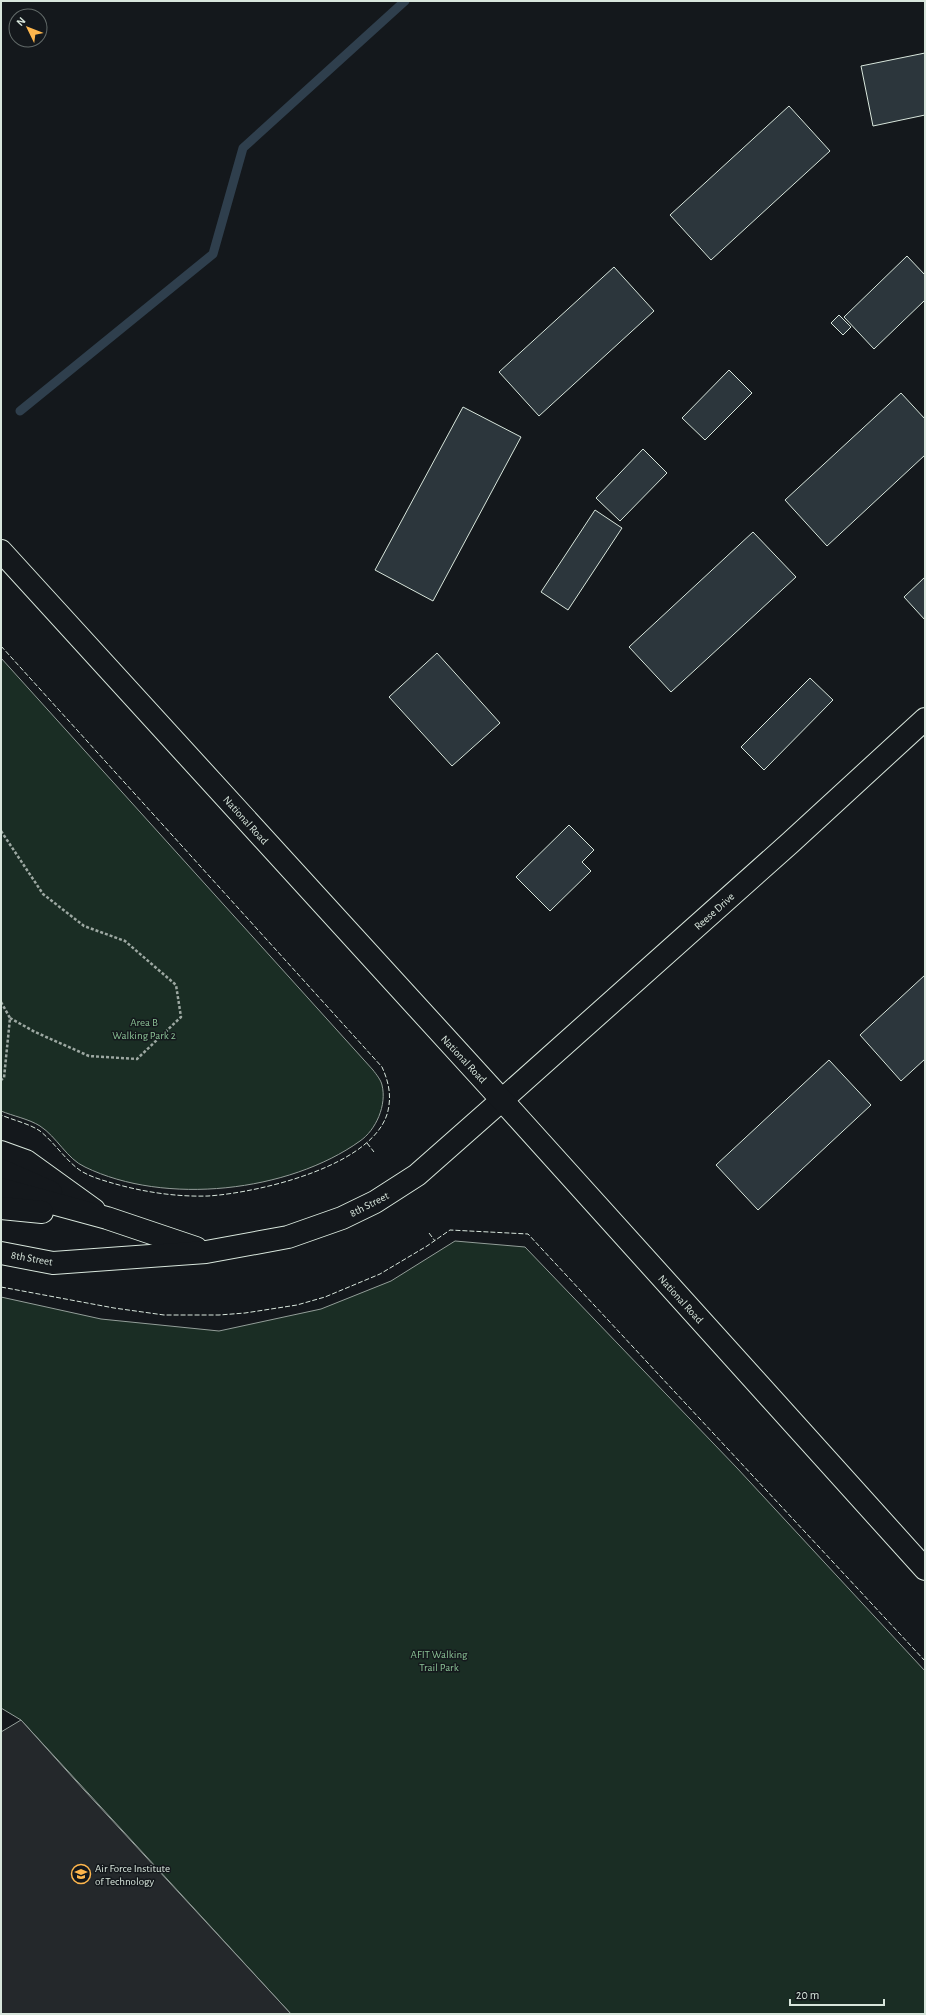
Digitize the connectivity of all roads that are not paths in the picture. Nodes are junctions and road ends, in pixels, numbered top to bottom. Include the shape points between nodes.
1 (1, 551) edge
2 (925, 719) edge
3 (502, 1100) junction
4 (1, 1152) edge
5 (1, 1170) edge
6 (1, 1189) edge
7 (1, 1208) edge
8 (107, 1218) junction
9 (206, 1252) junction
10 (1, 1253) edge
11 (925, 1569) edge

1 - 3 street, National Road
2 - 3 street, Reese Drive
3 - 9 street, 8th Street via 417,1175 376,1202 342,1218 288,1237
3 - 11 street, National Road
4 - 8 street via 26,1161
5 - 8 street
6 - 8 street
7 - 8 street
8 - 9 street, 8th Street
9 - 10 street, 8th Street via 53,1263

